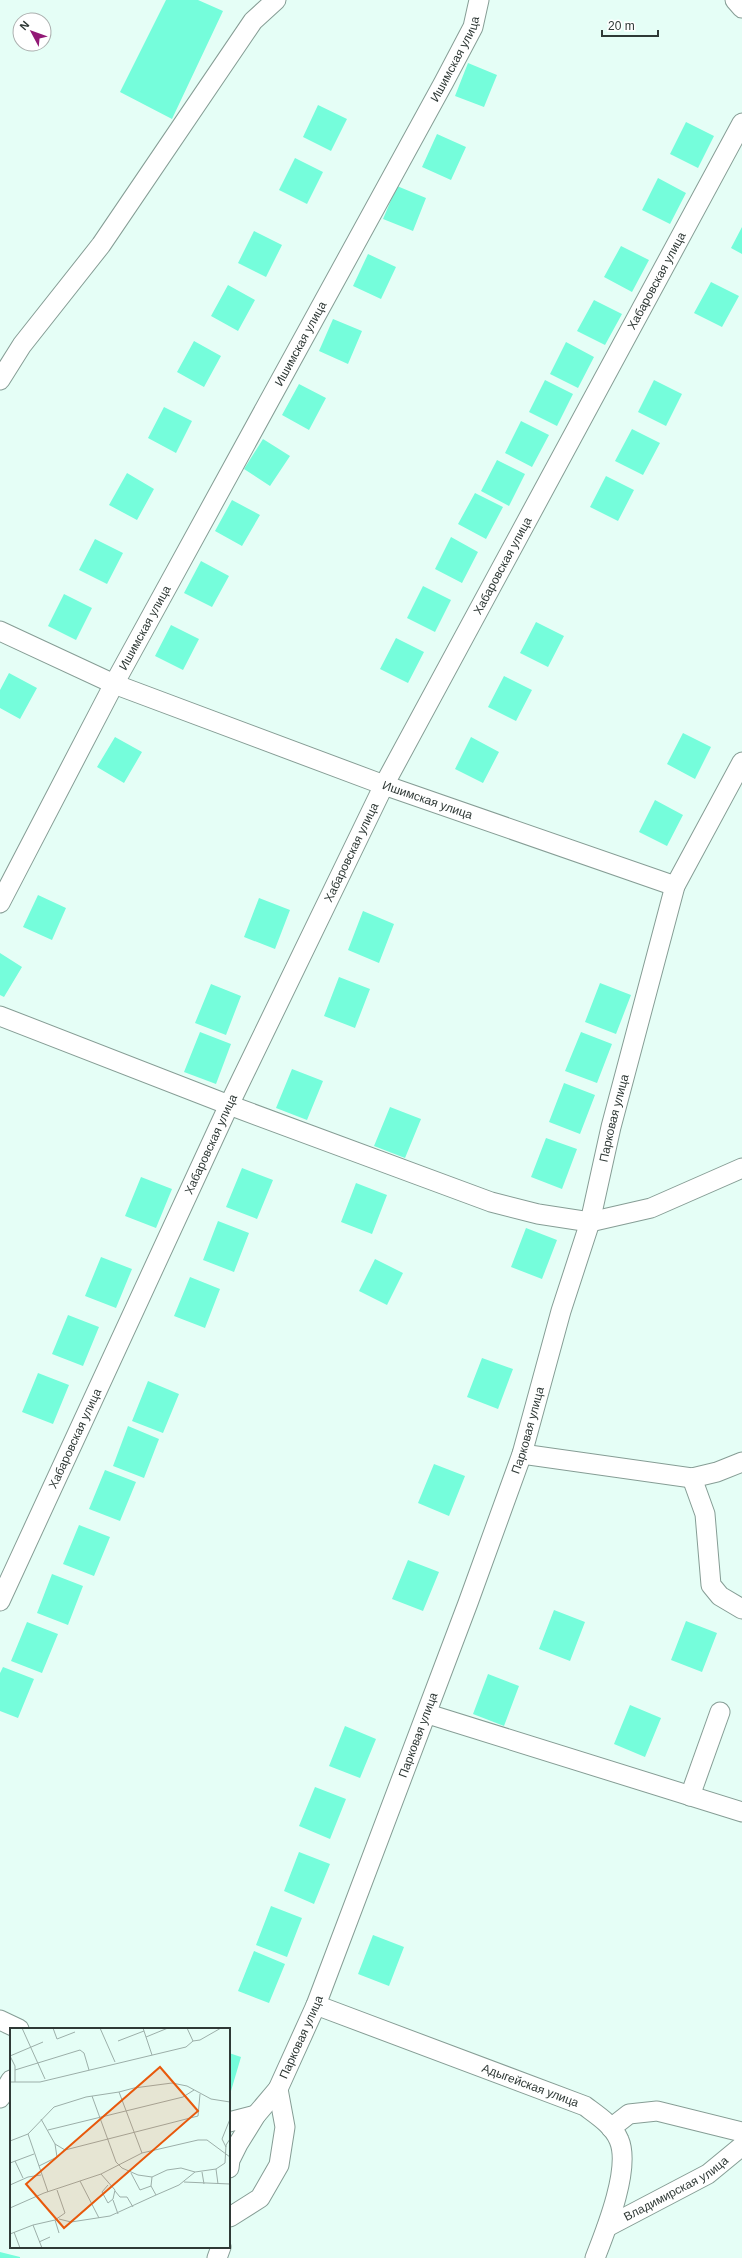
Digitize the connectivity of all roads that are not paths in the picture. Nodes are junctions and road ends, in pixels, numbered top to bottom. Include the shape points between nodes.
1 (276, 0) edge
2 (479, 0) edge
3 (735, 0) edge
4 (742, 8) edge
5 (742, 124) edge
6 (0, 380) edge
7 (0, 631) edge
8 (114, 684) junction
9 (742, 762) edge
10 (384, 785) junction
11 (675, 886) junction
12 (0, 903) edge
13 (0, 1016) edge
14 (229, 1105) junction
15 (742, 1168) edge
16 (590, 1222) junction
17 (522, 1454) junction
18 (742, 1462) edge
19 (692, 1478) junction
20 (0, 1601) edge
21 (742, 1608) edge
22 (720, 1712) dead end
23 (428, 1714) junction
24 (690, 1796) junction
25 (742, 1812) edge
26 (316, 2004) junction
27 (0, 2020) edge
28 (17, 2028) edge
29 (10, 2082) edge
30 (278, 2089) junction
31 (0, 2098) edge
32 (10, 2100) edge
33 (0, 2103) edge
34 (256, 2115) junction
35 (230, 2122) edge
36 (611, 2128) junction
37 (742, 2132) edge
38 (742, 2146) edge
39 (230, 2160) edge
40 (230, 2216) edge
41 (607, 2227) junction
42 (221, 2248) edge
43 (217, 2258) edge
44 (595, 2258) edge

1 - 6 street via 253,21 101,245 22,345
2 - 8 street, Ишимская улица via 473,27 444,82
3 - 4 street
5 - 10 street, Хабаровская улица
7 - 8 street, Ишимская улица
8 - 10 street, Ишимская улица
8 - 12 street, Ишимская улица
9 - 11 street, Парковая улица
10 - 11 street, Ишимская улица
10 - 14 street, Хабаровская улица
11 - 16 street, Парковая улица via 611,1126
13 - 14 street
14 - 16 street via 491,1202 538,1214
14 - 20 street, Хабаровская улица
15 - 16 street via 651,1208
16 - 17 street, Парковая улица via 561,1311
17 - 19 street
17 - 23 street, Парковая улица
18 - 19 street
19 - 21 street via 705,1514 711,1585 720,1596
22 - 24 street
23 - 24 street
23 - 26 street, Парковая улица
24 - 25 street
26 - 30 street, Парковая улица
26 - 36 street, Адыгейская улица via 585,2106 605,2120
27 - 28 street
29 - 31 street
30 - 34 street, Парковая улица
30 - 40 street, Парковая улица via 285,2127 279,2165 260,2198
32 - 33 street
34 - 35 street
34 - 39 street, Парковая улица
36 - 37 street via 629,2114 657,2110
36 - 41 street, Адыгейская улица via 620,2140 623,2172
38 - 41 street, Владимирская улица via 708,2174
41 - 44 street, Адыгейская улица
42 - 43 street

